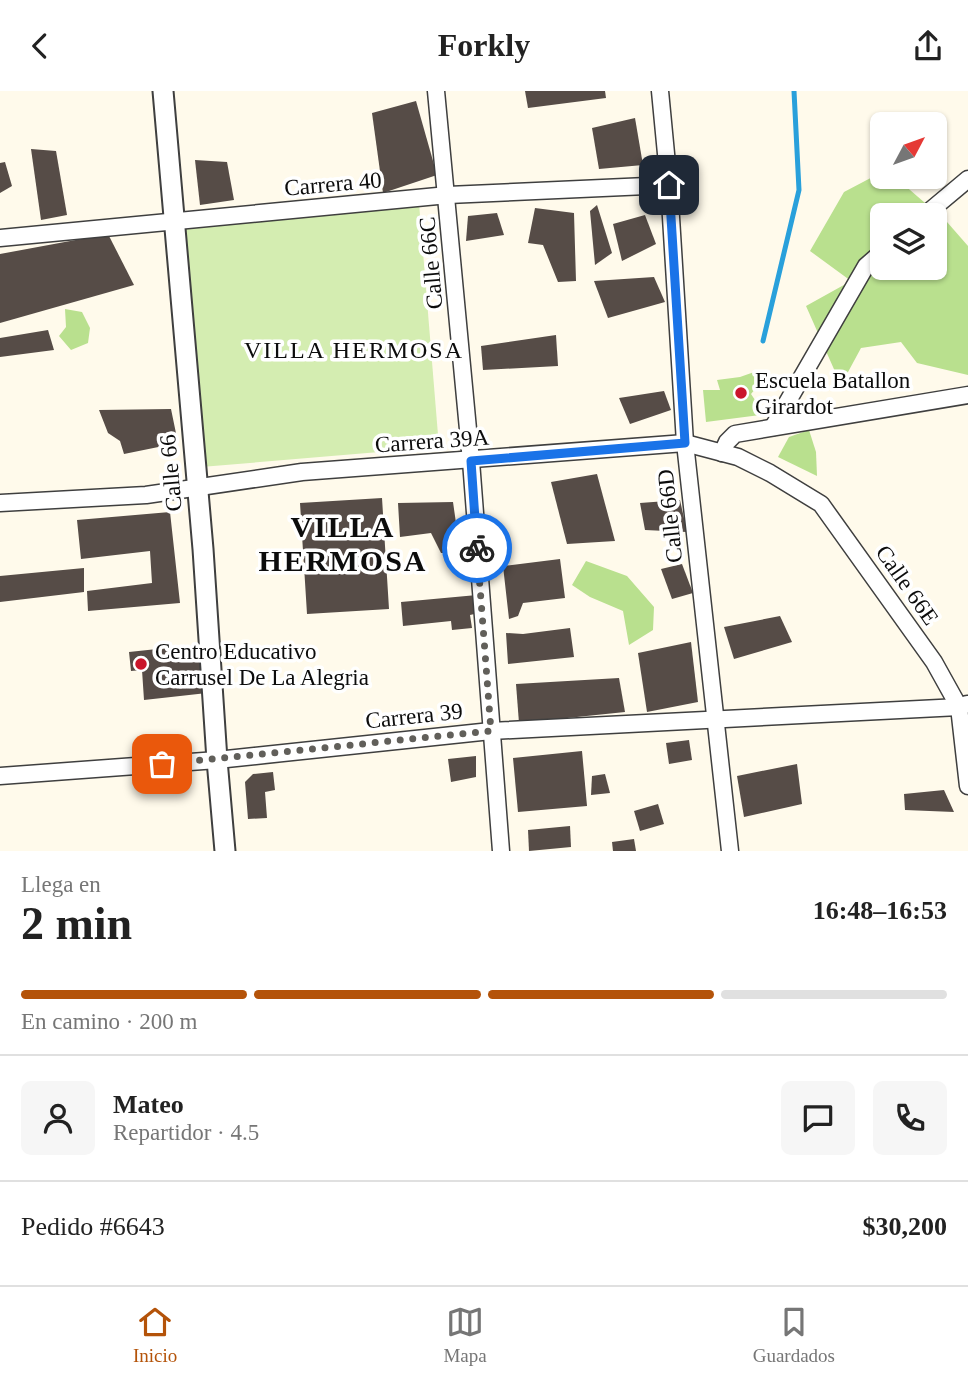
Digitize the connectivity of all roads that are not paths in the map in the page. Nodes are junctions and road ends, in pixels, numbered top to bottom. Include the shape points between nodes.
1 (163, 91) edge
2 (436, 91) edge
3 (660, 91) edge
4 (968, 179) edge
5 (669, 185) junction
6 (448, 195) junction
7 (939, 203) edge
8 (175, 220) junction
9 (0, 237) edge
10 (870, 263) edge
11 (968, 395) edge
12 (773, 427) junction
13 (685, 443) junction
14 (722, 453) junction
15 (471, 461) junction
16 (196, 488) junction
17 (0, 503) edge
18 (841, 531) joint
19 (964, 705) edge
20 (714, 718) junction
21 (491, 731) junction
22 (216, 760) junction
23 (0, 776) edge
24 (968, 786) edge
25 (225, 851) edge
26 (501, 851) edge
27 (730, 851) edge

1 - 8 street, Calle 66
2 - 6 street, Calle 66C
3 - 5 street, Calle 66D
4 - 7 street
5 - 6 street, Carrera 40
5 - 13 street, Calle 66D
6 - 8 street, Carrera 40
6 - 15 street, Calle 66C
8 - 9 street, Carrera 40
8 - 16 street, Calle 66
10 - 12 street
11 - 12 street
12 - 14 street via 736,434
13 - 14 street, Carrera 39A
13 - 15 street, Carrera 39A
13 - 20 street, Calle 66D
14 - 18 street, Carrera 39A via 771,473 821,504
15 - 16 street, Carrera 39A via 302,472
15 - 21 street, Calle 66C
16 - 17 street, Carrera 39A
16 - 22 street, Calle 66
18 - 19 street, Calle 66E
19 - 20 street, Carrera 39
19 - 24 street, Calle 66E
20 - 21 street, Carrera 39
20 - 27 street, Calle 66D
21 - 22 street, Carrera 39
21 - 26 street, Calle 66C
22 - 23 street, Carrera 39
22 - 25 street, Calle 66

